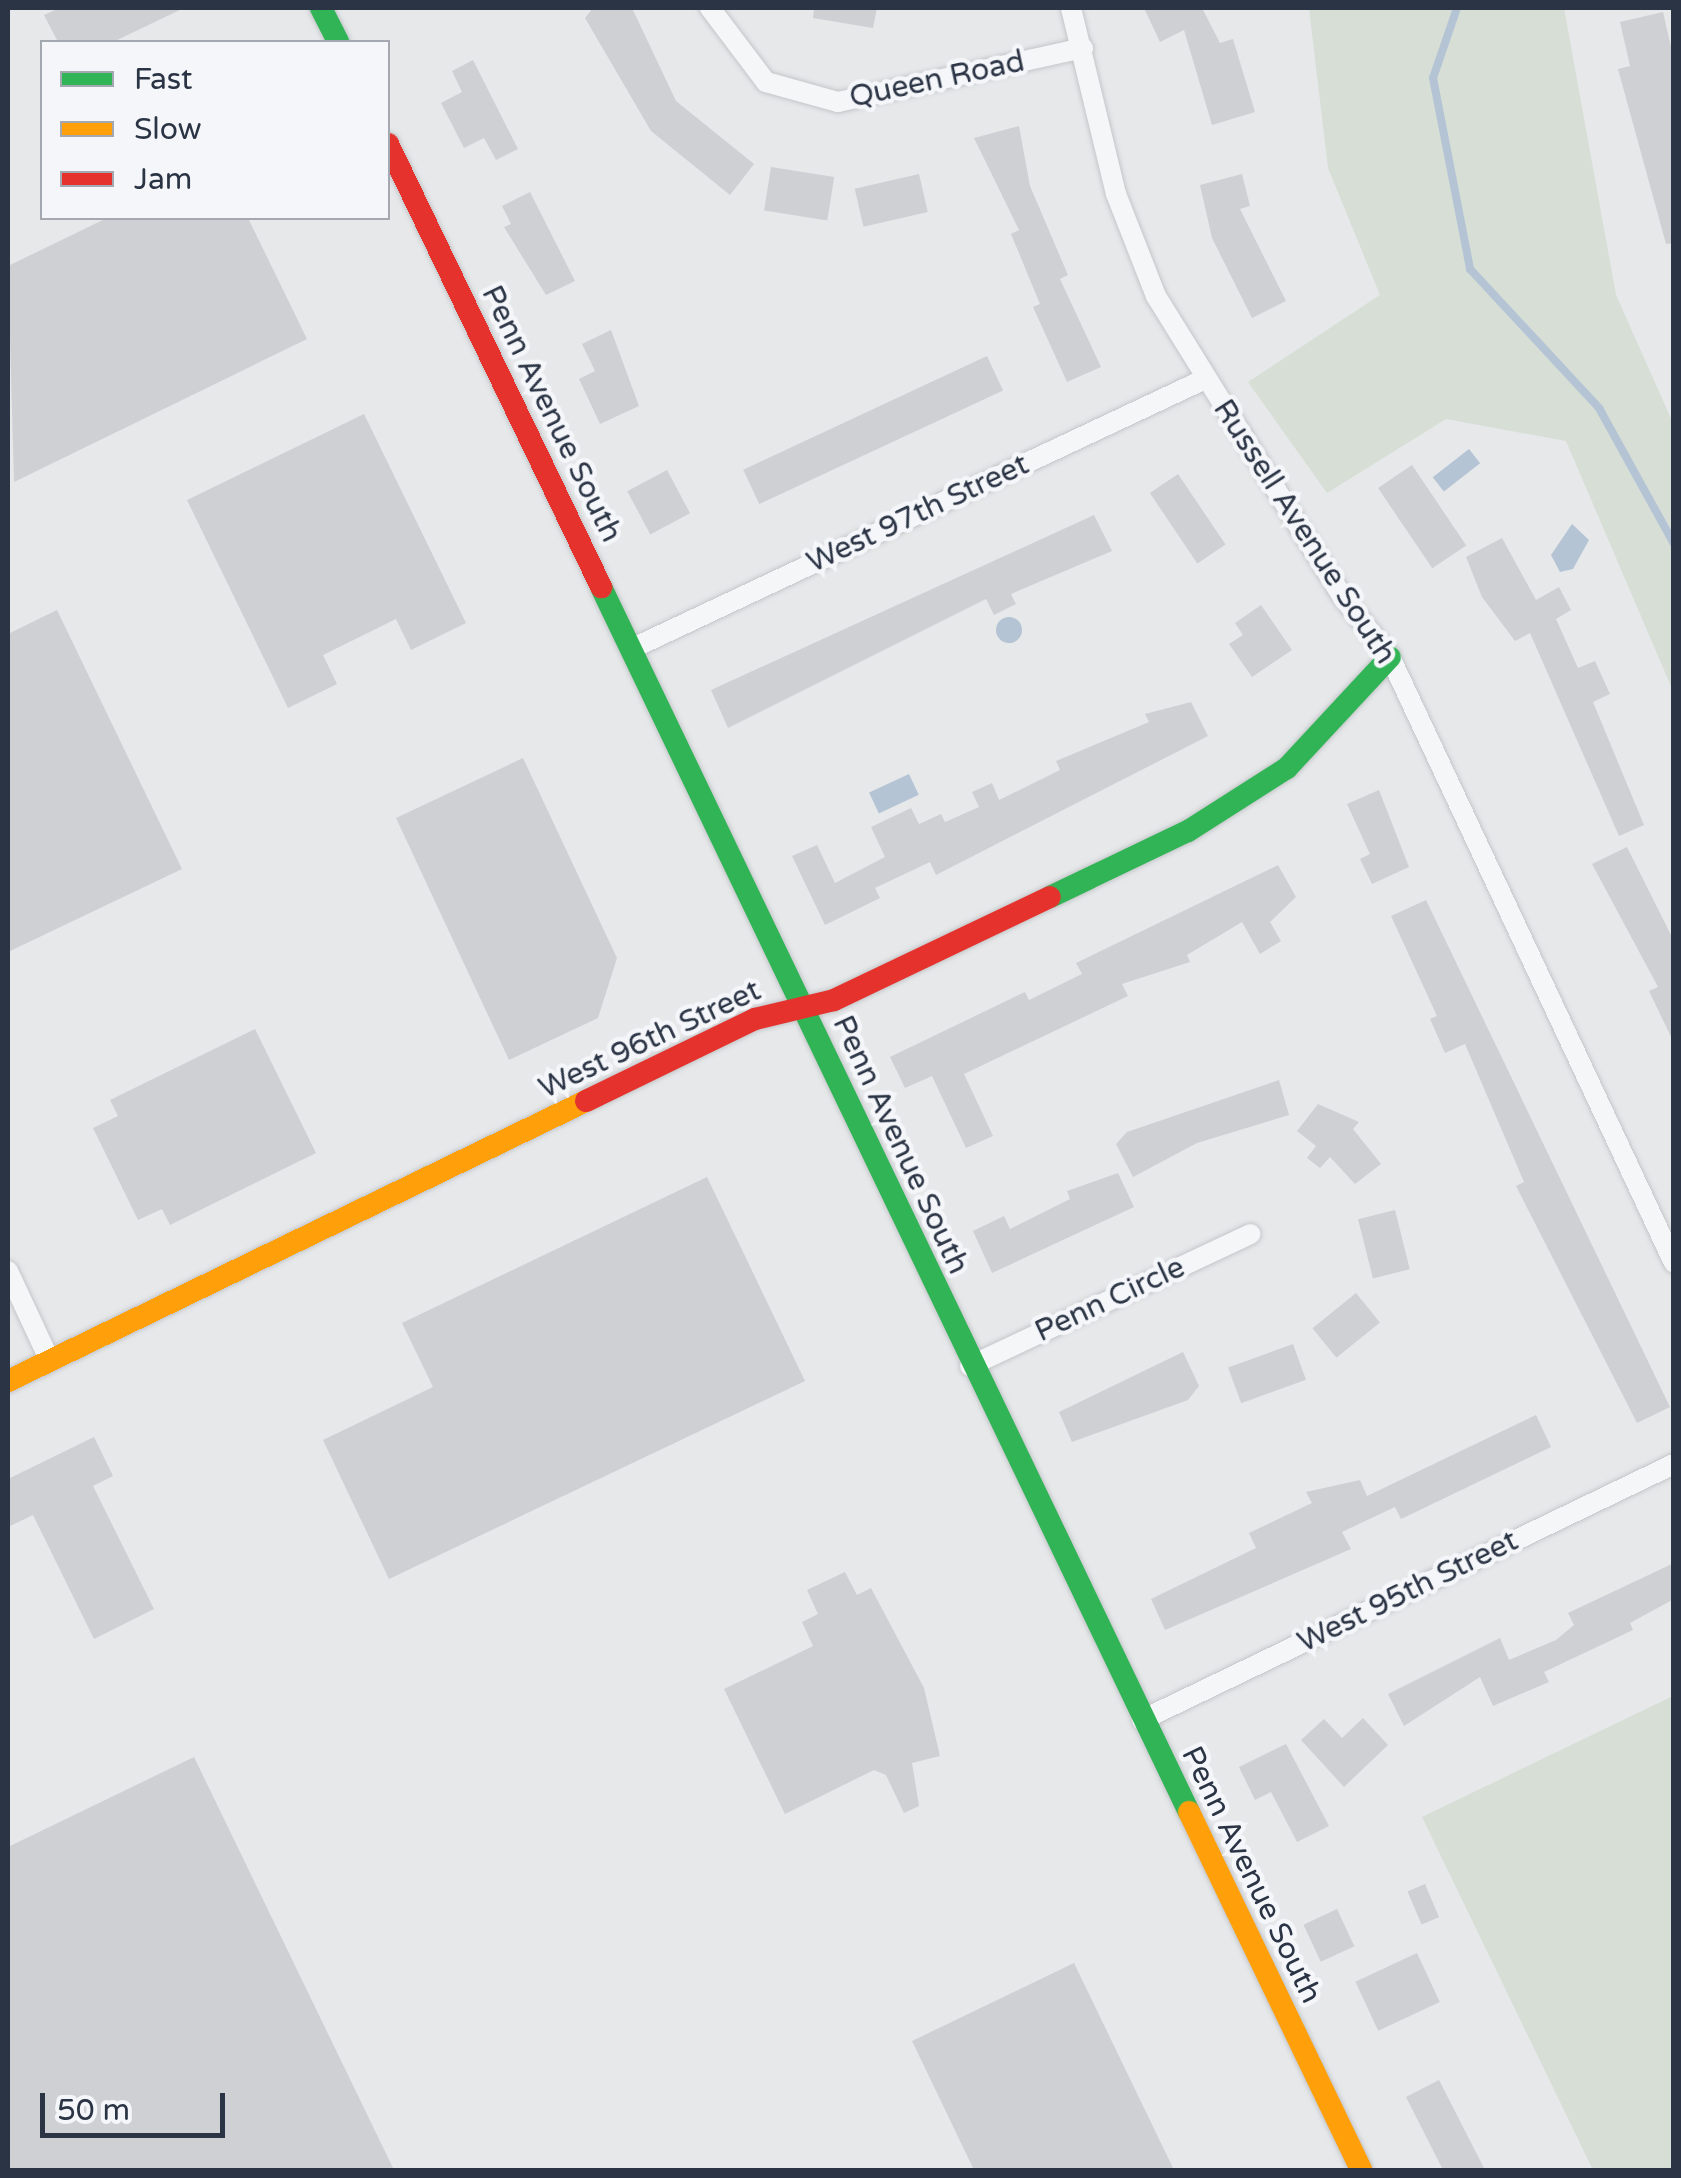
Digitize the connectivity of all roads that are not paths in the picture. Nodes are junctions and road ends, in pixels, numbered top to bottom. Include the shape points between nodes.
1 (322, 8) edge
2 (710, 8) edge
3 (1072, 8) edge
4 (337, 40) edge
5 (1083, 48) junction
6 (390, 148) edge
7 (1205, 379) junction
8 (631, 649) junction
9 (1390, 657) junction
10 (803, 1007) junction
11 (1250, 1234) dead end
12 (1674, 1263) edge
13 (8, 1270) edge
14 (50, 1360) junction
15 (970, 1366) junction
16 (8, 1381) edge
17 (1674, 1464) edge
18 (1142, 1720) junction
19 (1340, 2127) junction
20 (1348, 2170) edge
21 (1362, 2170) edge

1 - 4 main road
2 - 5 street, Queen Road via 766,82 838,102
3 - 5 street, Russell Avenue South
5 - 7 street, Russell Avenue South via 1132,244
6 - 8 main road, Penn Avenue South
7 - 8 street, West 97th Street
7 - 9 street, Russell Avenue South
8 - 10 main road, Penn Avenue South
9 - 10 main road, West 96th Street via 1287,768 1240,802 834,1000
9 - 12 street, Russell Avenue South
10 - 14 main road, West 96th Street via 755,1019
10 - 15 main road, Penn Avenue South
11 - 15 street, Penn Circle
13 - 14 street
14 - 16 main road, West 96th Street
15 - 18 main road, Penn Avenue South
17 - 18 street, West 95th Street
18 - 19 main road, Penn Avenue South
19 - 20 main road
19 - 21 main road, Penn Avenue South

